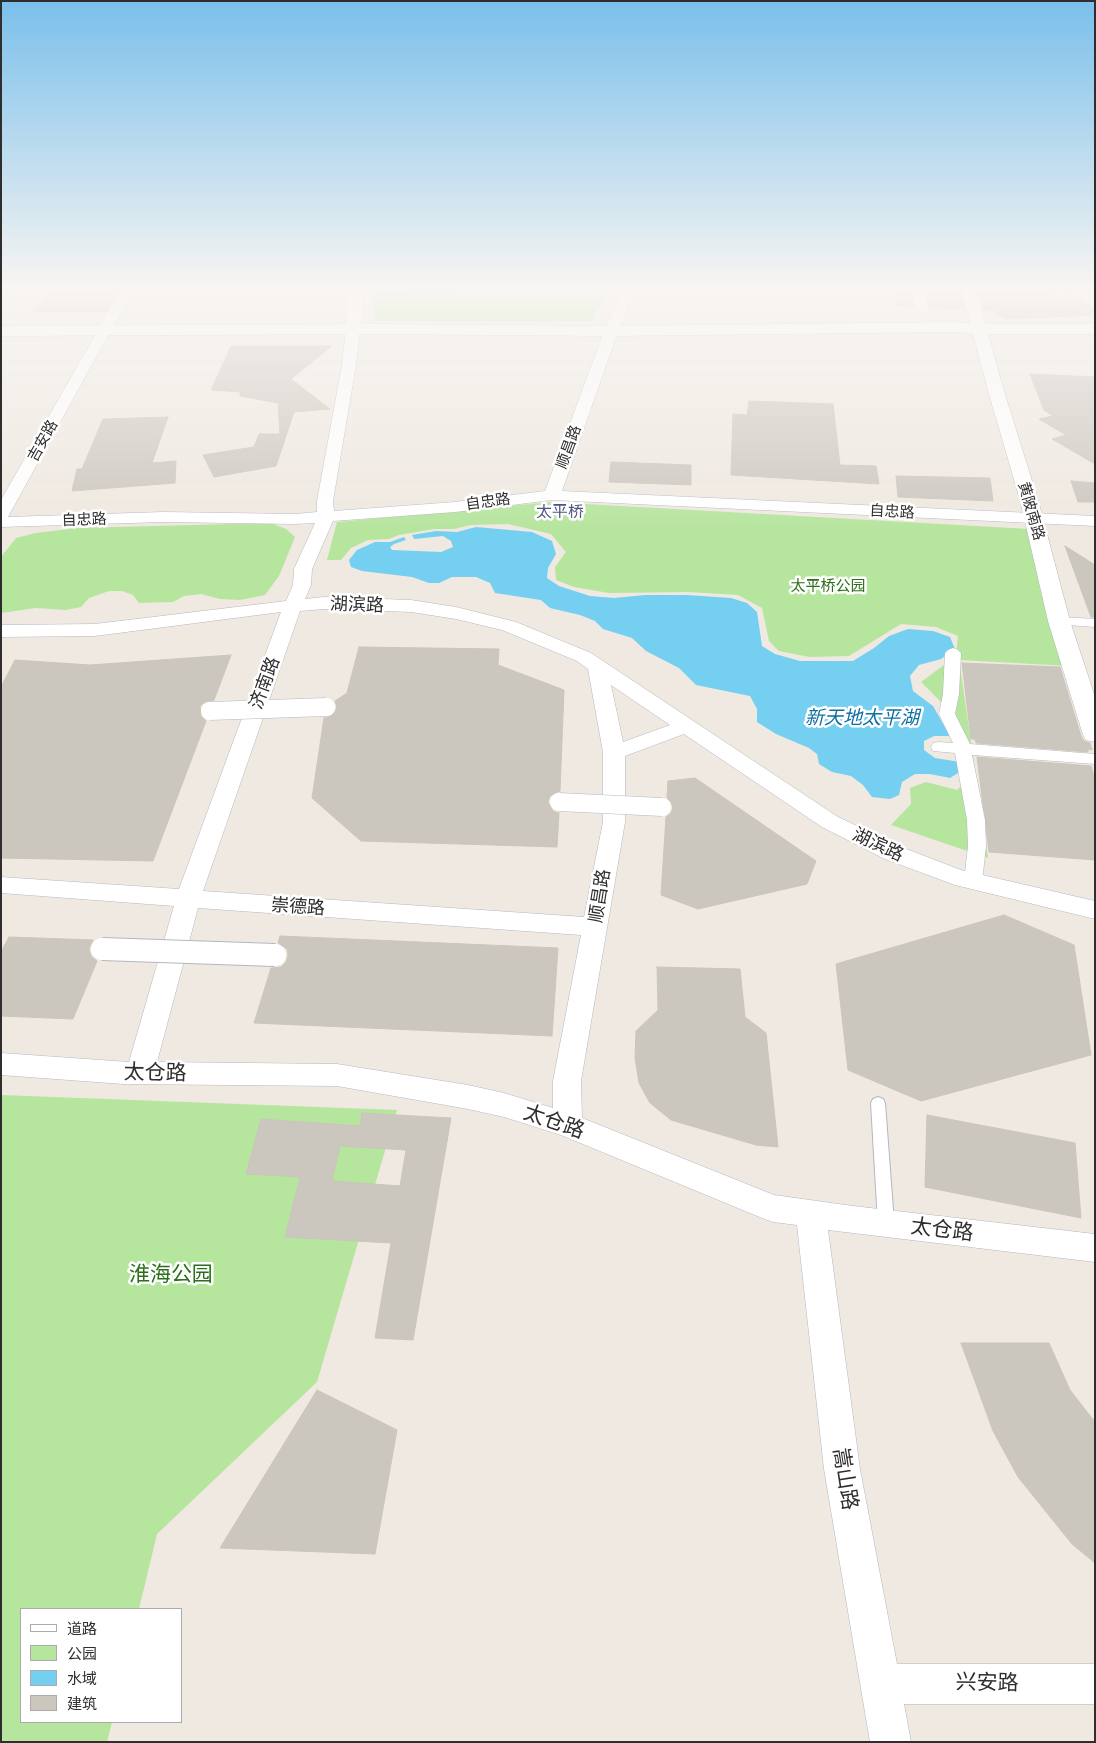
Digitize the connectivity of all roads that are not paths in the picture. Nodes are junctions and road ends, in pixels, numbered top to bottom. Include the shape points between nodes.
1 (83, 369) edge
2 (349, 369) edge
3 (597, 369) edge
4 (990, 369) edge
5 (552, 495) junction
6 (1, 515) edge
7 (326, 517) junction
8 (1033, 517) junction
9 (1095, 521) edge
10 (1, 522) edge
11 (295, 605) junction
12 (1059, 621) junction
13 (1092, 623) dead end
14 (1, 631) edge
15 (952, 654) dead end
16 (597, 667) junction
17 (326, 707) dead end
18 (255, 709) junction
19 (210, 711) dead end
20 (685, 726) junction
21 (1095, 735) edge
22 (938, 747) dead end
23 (963, 749) junction
24 (614, 752) junction
25 (1095, 759) edge
26 (559, 802) dead end
27 (613, 804) junction
28 (662, 807) dead end
29 (973, 882) junction
30 (1, 885) edge
31 (188, 899) junction
32 (1095, 910) edge
33 (595, 927) junction
34 (102, 949) dead end
35 (173, 951) junction
36 (274, 955) dead end
37 (1, 1064) edge
38 (140, 1072) junction
39 (878, 1102) dead end
40 (568, 1126) junction
41 (811, 1214) junction
42 (886, 1223) junction
43 (1095, 1248) edge
44 (1095, 1684) edge
45 (880, 1685) junction
46 (891, 1742) edge

1 - 6 street, 吉安路
2 - 7 street, 济南路 via 325,501
3 - 5 street, 顺昌路
4 - 8 main road, 黄陂南路
5 - 7 street, 自忠路 via 455,507
5 - 8 street, 自忠路
7 - 10 street, 自忠路 via 163,517
7 - 11 street, 济南路 via 302,568 302,585
8 - 9 street, 自忠路
8 - 12 main road, 黄陂南路
11 - 14 street, 湖滨路 via 95,630
11 - 16 street, 湖滨路 via 402,606 456,614 509,626 563,646 584,656
11 - 18 street, 济南路
12 - 13 street
12 - 21 main road, 黄陂南路
15 - 23 street via 947,714
16 - 20 street, 湖滨路
16 - 24 street, 顺昌路
17 - 18 street, bridge
18 - 19 street, bridge
18 - 31 street, 济南路
20 - 24 street
20 - 29 street, 湖滨路 via 830,822 893,853
22 - 23 street
23 - 25 street
23 - 29 street via 976,820
24 - 27 street, 顺昌路
26 - 27 street, bridge
27 - 28 street, bridge
27 - 33 street, 顺昌路 via 614,822
29 - 32 street, 湖滨路
30 - 31 street, 崇德路
31 - 33 street, 崇德路
31 - 35 street, 济南路
33 - 40 street, 顺昌路 via 567,1081
34 - 35 street, bridge
35 - 36 street, bridge
35 - 38 street, 济南路
37 - 38 street, 太仓路
38 - 40 street, 太仓路 via 337,1075 504,1105
39 - 42 lane
40 - 41 street, 太仓路 via 773,1208
41 - 42 street, 太仓路
41 - 45 street, 嵩山路 via 842,1469
42 - 43 street, 太仓路
44 - 45 street, 兴安路
45 - 46 street, 嵩山路

